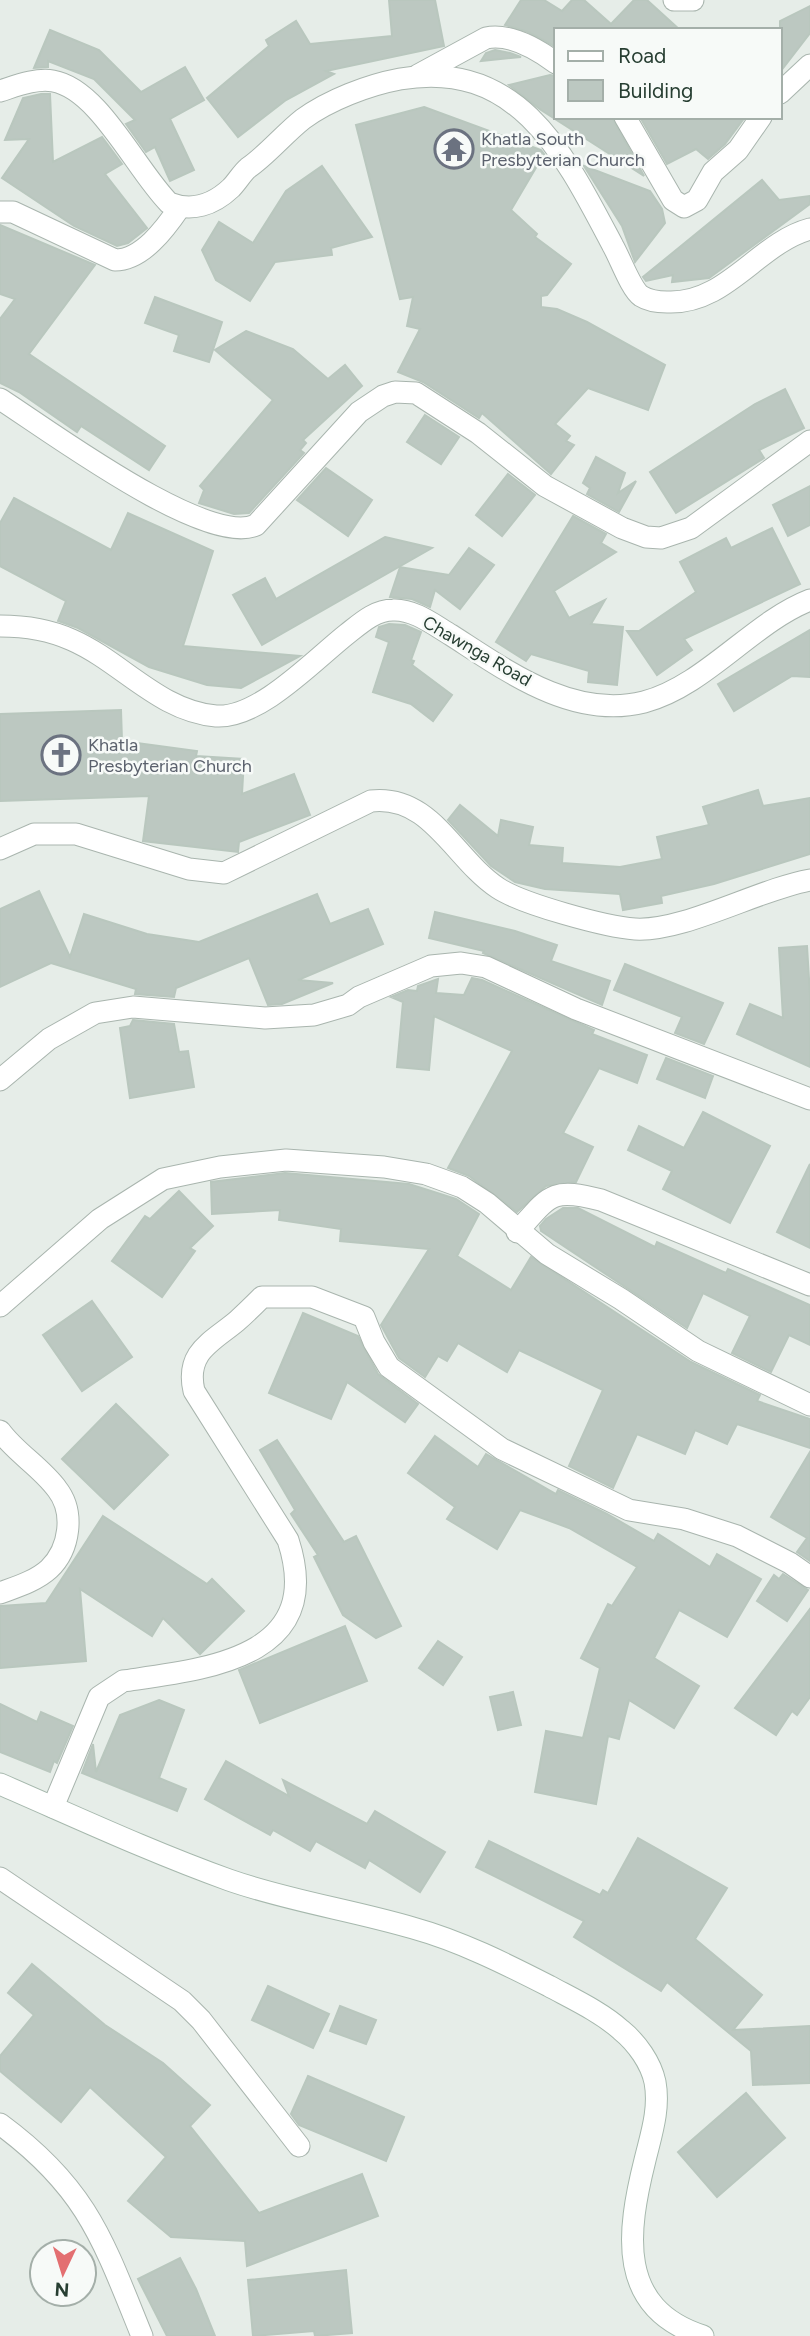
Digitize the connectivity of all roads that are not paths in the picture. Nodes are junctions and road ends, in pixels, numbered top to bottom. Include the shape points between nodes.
1 (674, 0) edge
2 (693, 0) edge
3 (554, 62) edge
4 (810, 65) edge
5 (413, 77) junction
6 (0, 90) edge
7 (782, 91) edge
8 (626, 119) edge
9 (760, 119) edge
10 (180, 207) junction
11 (0, 212) edge
12 (810, 229) edge
13 (0, 399) edge
14 (810, 441) edge
15 (810, 600) edge
16 (0, 626) edge
17 (0, 849) edge
18 (810, 880) edge
19 (0, 1080) edge
20 (810, 1099) edge
21 (517, 1232) junction
22 (810, 1285) edge
23 (0, 1306) edge
24 (810, 1405) edge
25 (0, 1431) edge
26 (810, 1577) edge
27 (0, 1593) edge
28 (0, 1784) edge
29 (53, 1807) junction
30 (0, 1878) edge
31 (0, 2124) edge
32 (299, 2146) dead end
33 (142, 2336) edge
34 (703, 2336) edge

1 - 2 street
3 - 5 street via 496,36
4 - 7 street
5 - 10 street via 355,92 304,118 214,202
5 - 12 street via 468,79 490,87 529,114 574,173 634,289 653,301 669,303 704,295 795,234
6 - 10 street via 50,80 72,86 90,102 157,191
8 - 9 street via 673,201 684,207 697,200 713,172 738,149
10 - 11 street via 164,230 128,260 114,260 13,212
13 - 14 street via 125,481 196,517 236,530 256,525 359,412 395,393 425,397 545,486 646,537 675,536 691,528
15 - 16 street, Chawnga Road via 677,690 624,707 582,703 534,685 426,620 394,610 365,620 258,705 215,716 178,706 71,639
17 - 18 street via 34,834 76,834 189,869 224,873 371,801 387,799 402,802 430,821 484,877 514,898 619,926 656,928
19 - 20 street via 49,1039 95,1013 133,1007 265,1017 314,1015 348,1005 431,966 461,963 486,967 576,1009
21 - 22 street via 548,1198 571,1192
21 - 23 street via 462,1187 426,1174 286,1160 220,1167 163,1179 100,1219
21 - 24 street via 698,1351
25 - 27 street via 58,1489 68,1508 68,1532 49,1569
26 - 29 street via 737,1536 629,1510 502,1449 389,1367 364,1317 312,1297 262,1297 208,1341 190,1375 194,1391 288,1540 294,1557 295,1592 286,1616 261,1646 221,1665 110,1687 90,1714
28 - 29 street
29 - 34 street via 229,1880 415,1928 490,1957 622,2030 644,2055 655,2082 657,2111 637,2190 634,2272 648,2302 673,2324
30 - 32 street via 182,2001
31 - 33 street via 43,2159 81,2201

